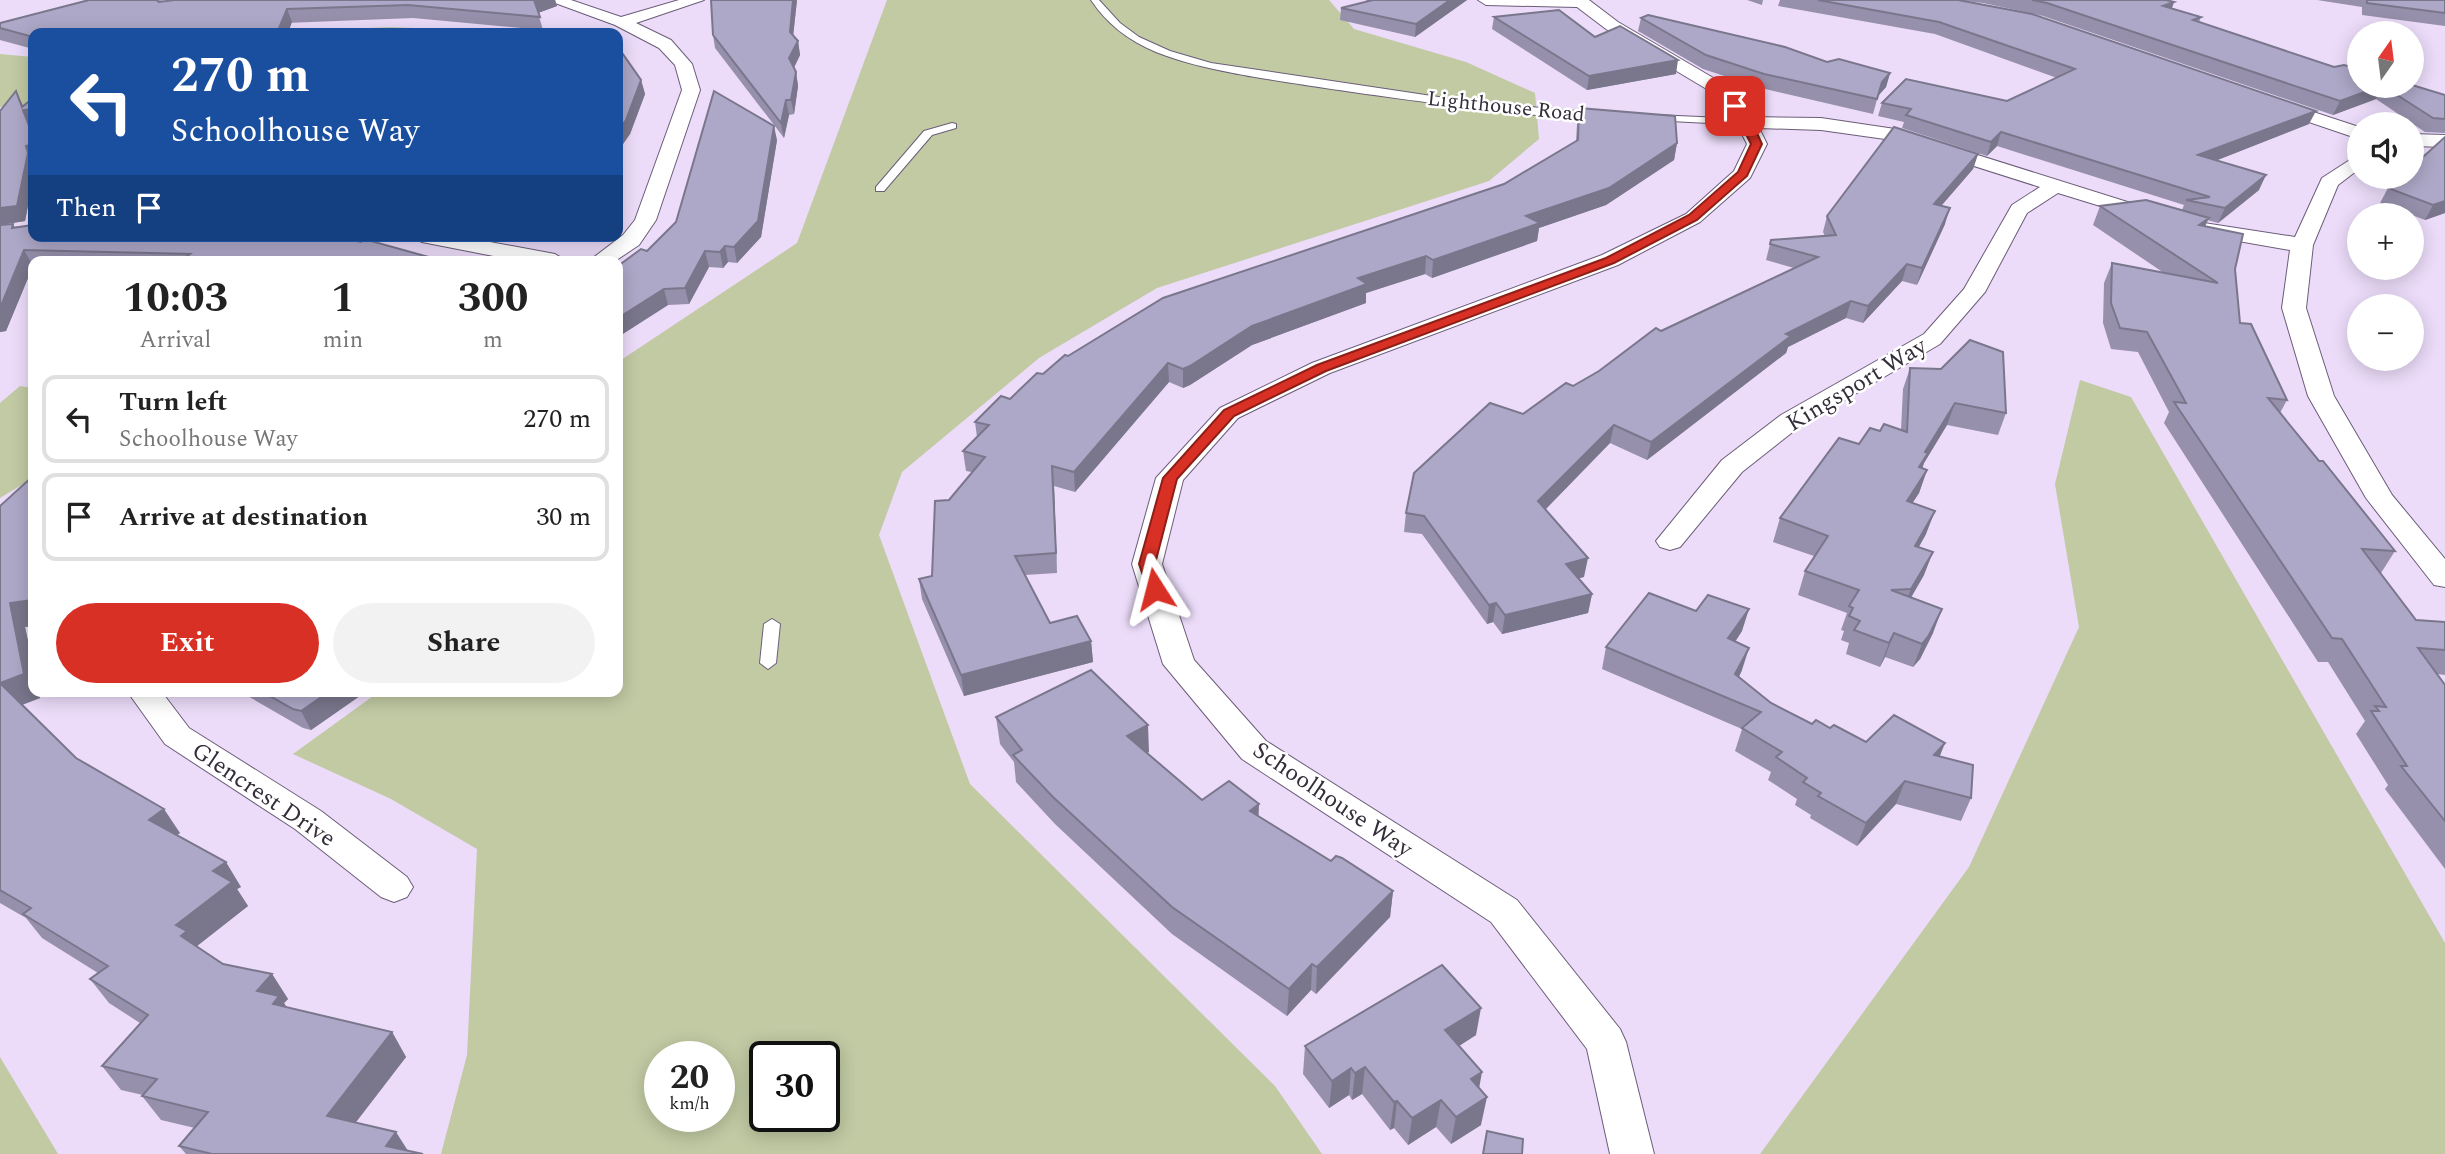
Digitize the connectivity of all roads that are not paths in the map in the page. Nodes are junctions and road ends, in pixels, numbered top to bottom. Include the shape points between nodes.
1 (555, 0) edge
2 (696, 0) edge
3 (1095, 0) edge
4 (1486, 0) edge
5 (1580, 1) edge
6 (621, 22) junction
7 (2254, 96) edge
8 (1617, 117) edge
9 (1642, 118) edge
10 (1747, 122) junction
11 (952, 126) dead end
12 (2347, 129) edge
13 (2424, 140) edge
14 (2445, 141) edge
15 (2347, 169) edge
16 (2054, 187) junction
17 (880, 189) dead end
18 (454, 242) edge
19 (2302, 246) junction
20 (528, 256) edge
21 (607, 256) edge
22 (1670, 541) dead end
23 (2445, 578) edge
24 (772, 624) dead end
25 (768, 663) dead end
26 (148, 697) edge
27 (394, 887) dead end
28 (1632, 1154) edge

1 - 6 street
2 - 6 street
3 - 8 lane, Lighthouse Road via 1128,33 1166,53 1232,71 1482,106
4 - 5 street
5 - 10 street, Schoolhouse Way via 1723,91
6 - 21 street via 665,44 683,64 691,90 645,220 631,240
7 - 12 street
9 - 10 lane
10 - 16 street via 1821,124 1895,135
10 - 28 street, Schoolhouse Way via 1757,144 1743,174 1693,218 1610,260 1321,368 1229,413 1170,478 1147,564 1179,664 1254,750 1504,911 1606,1042
11 - 17 lane via 928,133
13 - 14 street
15 - 19 street via 2329,182
16 - 19 street via 2173,221
16 - 22 street, Kingsport Way via 2019,209 1974,292 1932,339 1780,428 1731,466
18 - 20 street
19 - 23 street via 2294,308 2321,396 2380,498
24 - 25 lane
26 - 27 street, Glencrest Drive via 177,736 308,821

